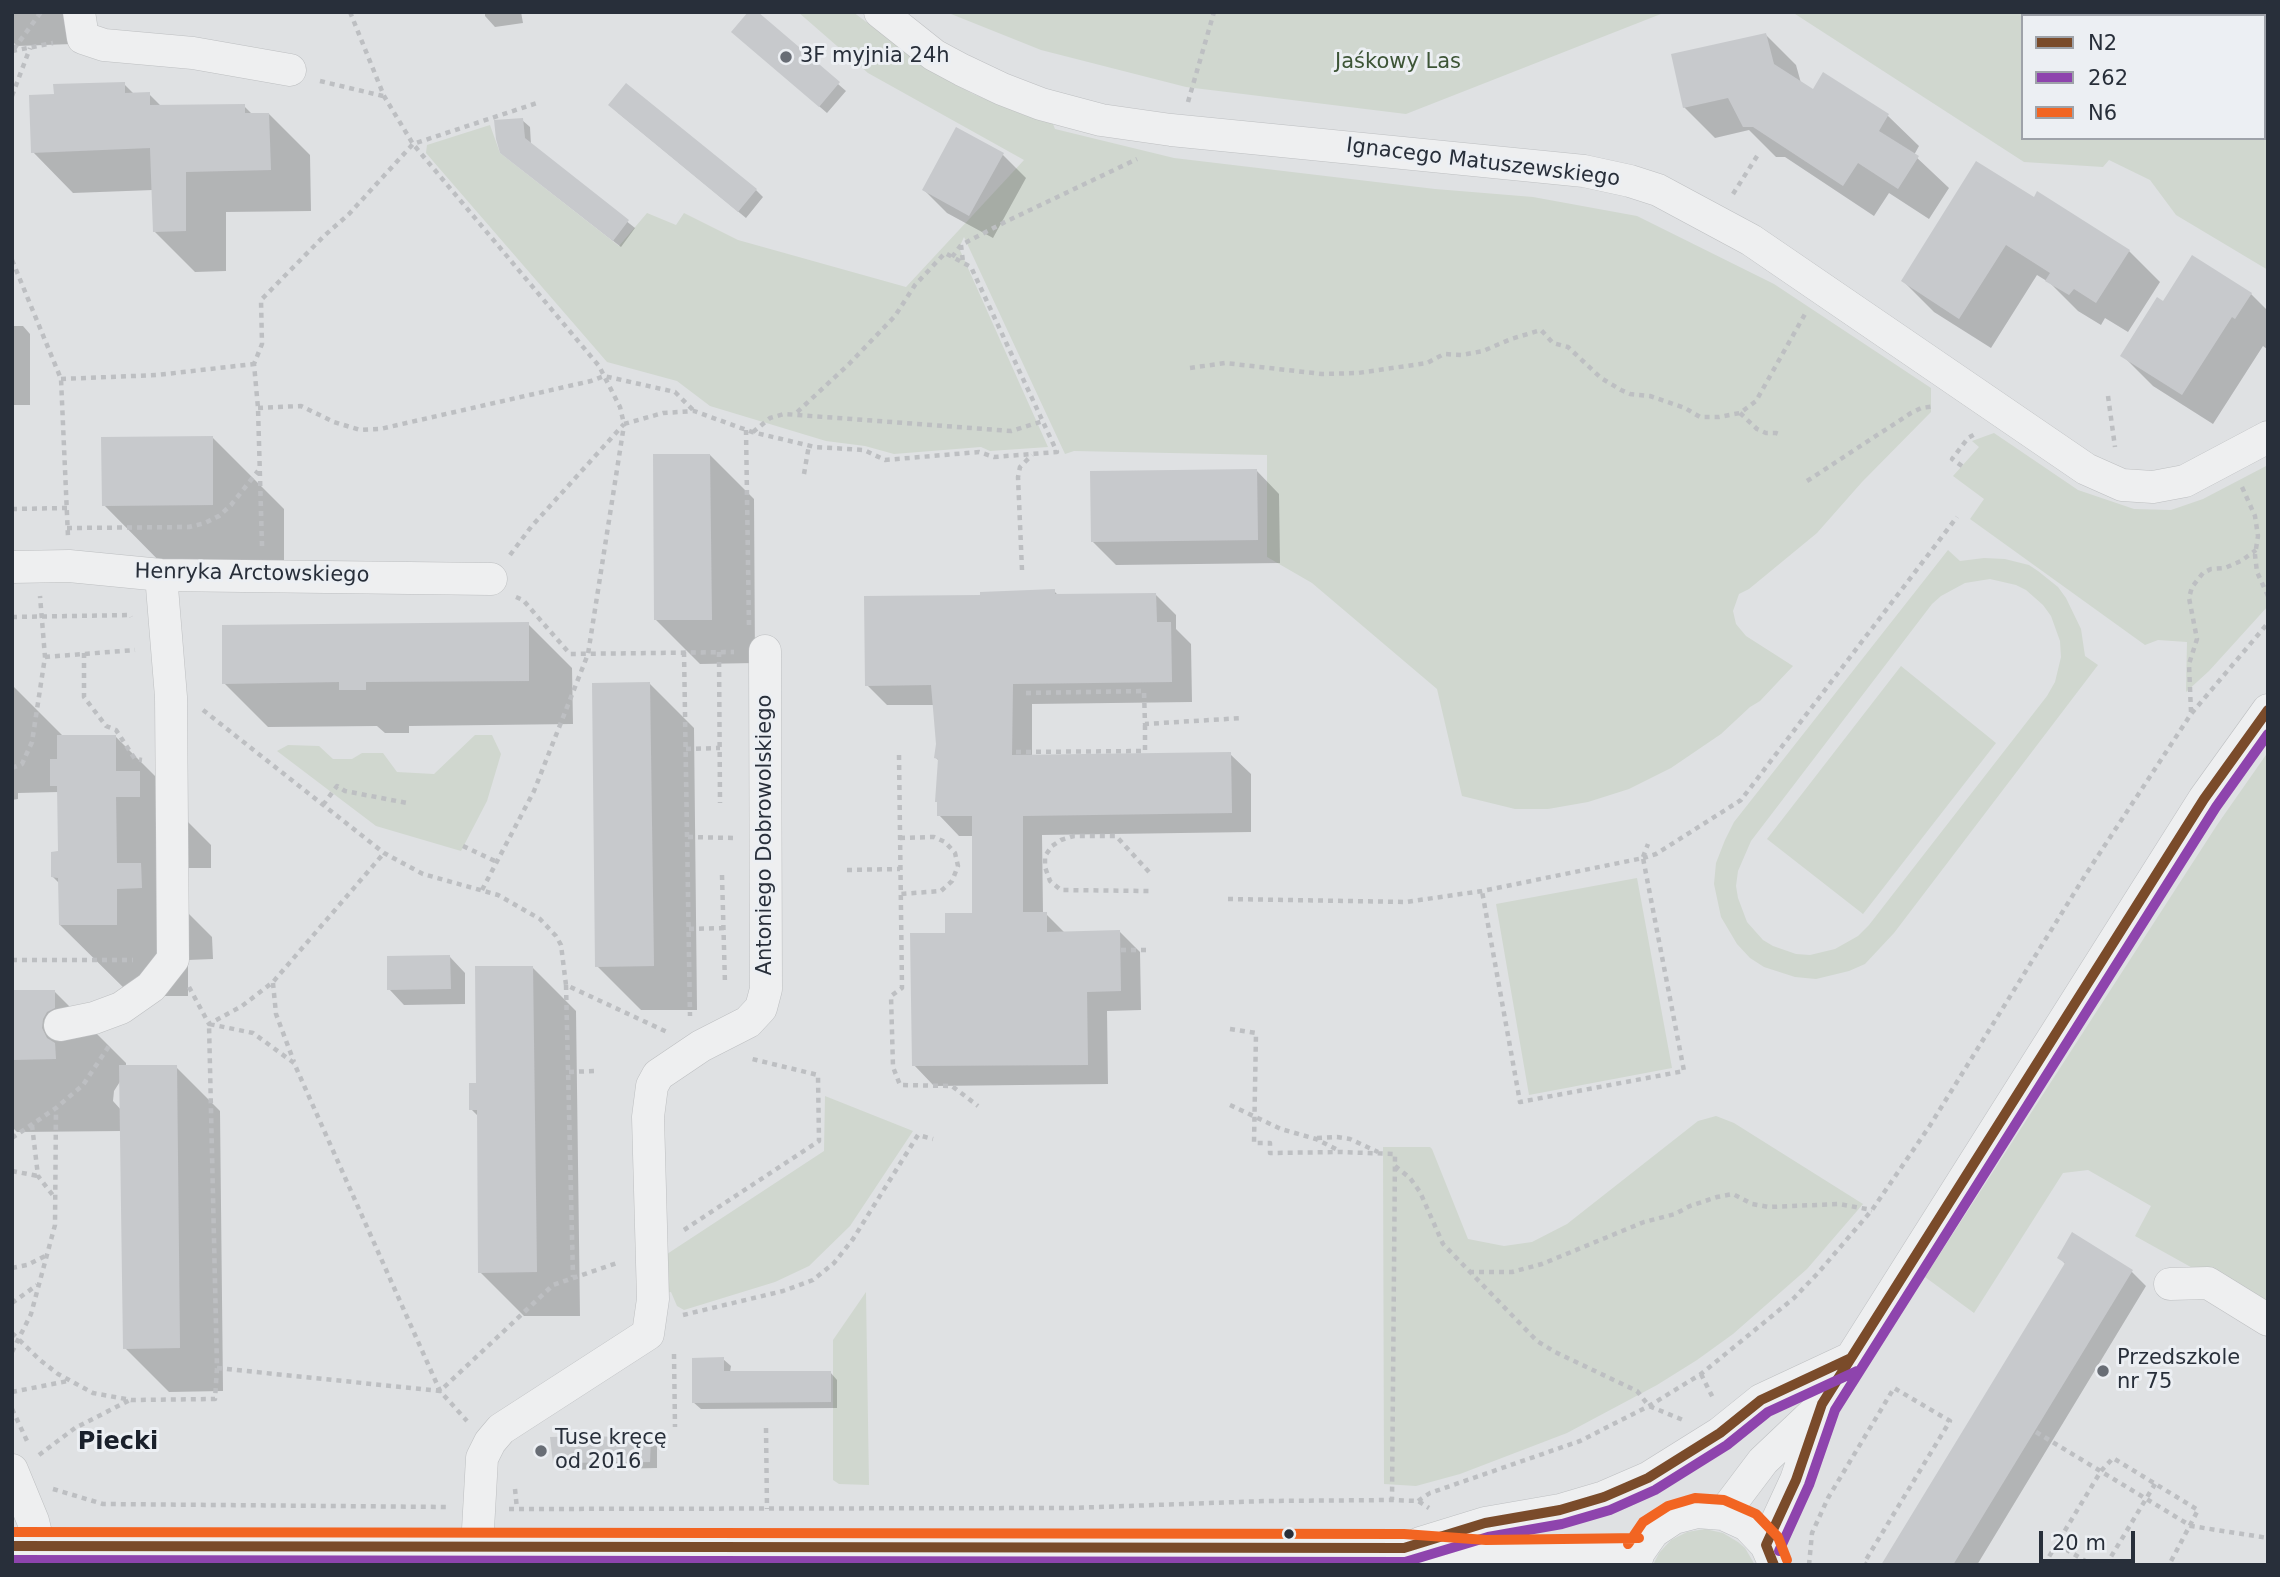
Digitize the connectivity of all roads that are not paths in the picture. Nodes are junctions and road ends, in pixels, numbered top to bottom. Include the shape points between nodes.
1 (880, 12) edge
2 (81, 25) edge
3 (303, 75) road end
4 (2268, 438) edge
5 (25, 567) edge
6 (161, 575) junction
7 (491, 579) dead end
8 (757, 651) road end
9 (2268, 710) edge
10 (60, 1024) dead end
11 (2170, 1284) dead end
12 (2268, 1320) edge
13 (1851, 1358) junction
14 (1822, 1404) junction
15 (25, 1468) edge
16 (1723, 1514) junction
17 (1404, 1548) junction
18 (30, 1552) edge
19 (476, 1555) edge
20 (1770, 1555) edge
21 (1637, 1558) edge

1 - 4 street, Ignacego Matuszewskiego via 934,55 972,75 1041,104 1101,120 1584,171 1658,190 1751,240 2086,469 2122,485 2153,488 2185,481
2 - 3 street via 104,45 192,53
5 - 6 street, Henryka Arctowskiego via 69,566
6 - 7 street, Henryka Arctowskiego
6 - 10 street via 150,649 171,697 173,959 151,987 121,1008
8 - 19 street, Antoniego Dobrowolskiego via 767,839 766,989 761,1008 748,1022 696,1045 658,1075 652,1086 648,1117 653,1299 648,1334 501,1429 490,1442 482,1458
9 - 13 street via 2204,799
11 - 12 street via 2208,1283
13 - 14 street
13 - 17 street via 1761,1400 1720,1433 1648,1478 1560,1510 1485,1523
14 - 16 street via 1763,1461
14 - 20 street
15 - 18 street via 33,1521
16 - 20 street via 1747,1525
16 - 21 street via 1698,1512 1674,1518 1653,1532
17 - 19 street
17 - 21 street
18 - 19 street

